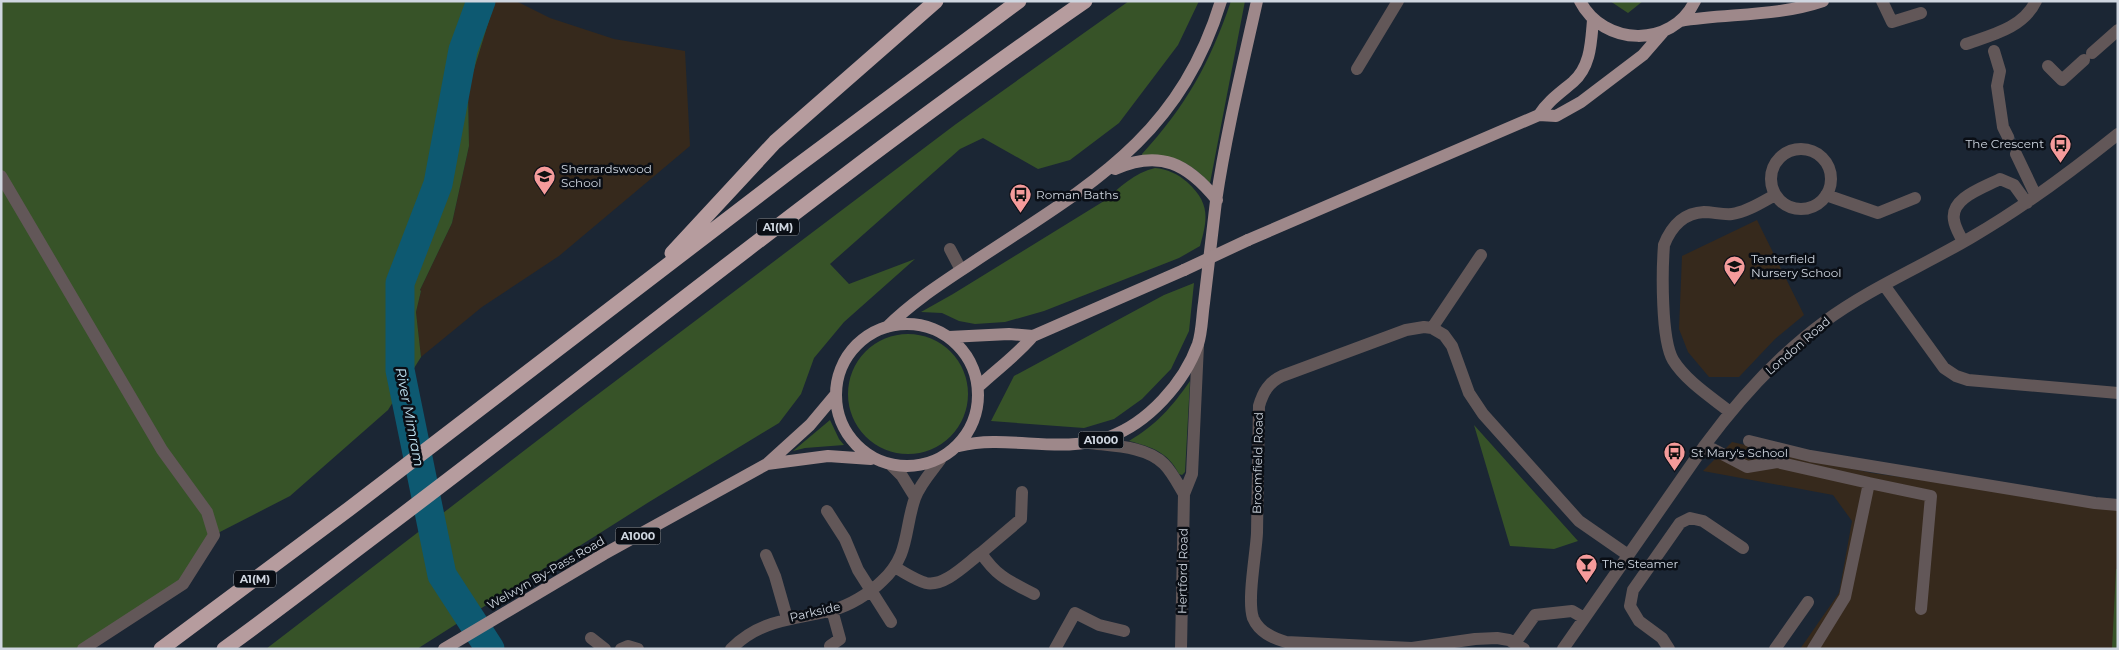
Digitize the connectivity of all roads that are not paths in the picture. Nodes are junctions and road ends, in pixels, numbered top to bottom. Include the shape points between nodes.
1 (936, 1) edge
2 (1019, 1) edge
3 (1086, 1) edge
4 (1220, 1) edge
5 (1257, 1) edge
6 (1398, 1) edge
7 (1580, 1) edge
8 (1694, 1) edge
9 (1823, 1) edge
10 (1882, 1) edge
11 (2036, 1) edge
12 (1921, 12) dead end
13 (1593, 20) junction
14 (1680, 21) junction
15 (1662, 32) junction
16 (2115, 37) edge
17 (1966, 44) dead end
18 (1994, 51) dead end
19 (2048, 66) dead end
20 (1357, 69) dead end
21 (1539, 115) junction
22 (2118, 134) edge
23 (2008, 137) tunnel mouth
24 (2016, 154) tunnel mouth
25 (1, 176) edge
26 (1100, 176) junction
27 (1775, 195) junction
28 (1826, 195) junction
29 (1915, 198) dead end
30 (2032, 199) junction
31 (1216, 200) junction
32 (1963, 242) junction
33 (950, 249) dead end
34 (1481, 255) dead end
35 (961, 270) junction
36 (642, 285) junction
37 (1884, 285) junction
38 (887, 327) junction
39 (1432, 328) junction
40 (1033, 336) junction
41 (949, 337) junction
42 (1198, 343) junction
43 (978, 388) junction
44 (2117, 392) edge
45 (836, 394) junction
46 (1730, 412) junction
47 (1749, 441) dead end
48 (1089, 443) junction
49 (1705, 445) junction
50 (959, 446) junction
51 (875, 459) junction
52 (940, 460) junction
53 (767, 464) junction
54 (892, 466) junction
55 (1869, 484) junction
56 (1022, 492) dead end
57 (1184, 494) junction
58 (915, 497) junction
59 (2118, 505) edge
60 (827, 511) dead end
61 (1743, 548) dead end
62 (980, 553) junction
63 (1628, 555) junction
64 (766, 556) dead end
65 (894, 567) junction
66 (872, 589) junction
67 (1034, 594) dead end
68 (1808, 602) dead end
69 (1921, 609) dead end
70 (832, 610) junction
71 (787, 618) junction
72 (1584, 618) junction
73 (892, 622) dead end
74 (1124, 631) dead end
75 (591, 638) dead end
76 (830, 646) dead end
77 (1520, 646) edge
78 (1569, 647) edge
79 (445, 648) edge
80 (83, 649) edge
81 (161, 649) edge
82 (224, 649) edge
83 (605, 649) edge
84 (620, 649) edge
85 (638, 649) edge
86 (731, 649) edge
87 (1056, 649) edge
88 (1181, 649) edge
89 (1669, 649) edge
90 (1775, 649) edge
91 (1813, 649) edge

1 - 36 highway via 775,142
2 - 36 highway, A1(M)
3 - 82 highway, A1(M) via 892,140
4 - 26 main road via 1200,57 1178,95 1144,138
5 - 31 main road, A1000
6 - 20 street
7 - 13 main road
8 - 14 main road
9 - 14 main road via 1778,13
10 - 12 street via 1892,22
11 - 17 street via 2032,10 2008,30
13 - 15 main road via 1626,36 1644,37
13 - 21 main road via 1590,53 1584,69 1546,103
14 - 15 main road
15 - 21 main road via 1643,55 1580,102 1556,116
16 - 19 street via 2062,80
18 - 23 street via 2000,71 1997,86 2003,127
21 - 40 main road, bridge
22 - 30 street, London Road
24 - 30 street
25 - 80 street via 162,450 207,512 214,536 184,584
26 - 31 main road via 1138,162 1172,163 1193,173
26 - 35 main road
27 - 28 street via 1782,203 1801,209 1810,208
27 - 28 street via 1771,176 1773,167 1786,153 1805,150 1822,158 1827,166 1830,186
27 - 46 street via 1732,214 1703,212 1688,216 1677,222 1664,245 1669,353 1687,376
28 - 29 street via 1878,213
30 - 32 street, London Road
30 - 32 street via 2000,179 1958,202 1953,210 1954,223
31 - 42 main road, A1000
32 - 37 street, London Road
33 - 35 street
34 - 39 street
35 - 38 main road via 925,293
36 - 81 highway, A1(M)
37 - 44 street via 1944,368 1956,376 1968,380
37 - 46 street, London Road via 1807,335 1771,367
38 - 41 main road via 915,324
38 - 45 main road via 873,332 850,352 842,365
39 - 63 street via 1444,335 1452,346 1469,393 1483,414 1579,521
39 - 77 street, Broomfield Road via 1406,330 1282,376 1266,388 1259,406 1253,618 1266,634 1286,642 1401,649 1503,638
40 - 41 main road
40 - 43 main road
41 - 43 main road via 969,360
42 - 48 main road, A1000 via 1182,375 1159,404 1122,431
42 - 57 street, Hertford Road via 1192,474
43 - 50 main road via 976,416 970,432
45 - 51 main road via 838,414 846,432 858,448
45 - 53 main road, Welwyn By-Pass Road / A1000 via 810,425
46 - 49 street, London Road
47 - 59 street via 1810,456 2095,504
48 - 50 main road, A1000 via 976,442
48 - 57 street via 1140,451 1158,459
49 - 55 street via 1747,467 1777,462
49 - 63 street, London Road
50 - 52 main road
51 - 53 main road, Welwyn By-Pass Road / A1000 via 828,456
51 - 54 main road
52 - 54 main road via 916,467
52 - 58 street, Parkside
53 - 79 main road, Welwyn By-Pass Road / A1000
54 - 58 street
55 - 69 street via 1931,496
55 - 91 street via 1845,597
56 - 62 street via 1021,519
57 - 88 street, Hertford Road
58 - 65 street, Parkside via 907,538
60 - 66 street via 845,539 858,570
61 - 89 street via 1703,521 1690,518 1680,523 1633,590 1630,606 1639,621 1662,638
62 - 65 street via 944,580 933,583 919,580
62 - 67 street via 993,571
63 - 72 street, London Road
64 - 71 street
65 - 66 street, Parkside
66 - 70 street, Parkside
66 - 73 street
68 - 90 street
70 - 71 street, Parkside
70 - 76 street via 840,639
71 - 86 street, Parkside via 753,632
72 - 77 street via 1572,611 1535,615
72 - 78 street, London Road
74 - 87 street via 1098,625 1075,613
75 - 83 street
84 - 85 street via 628,646

